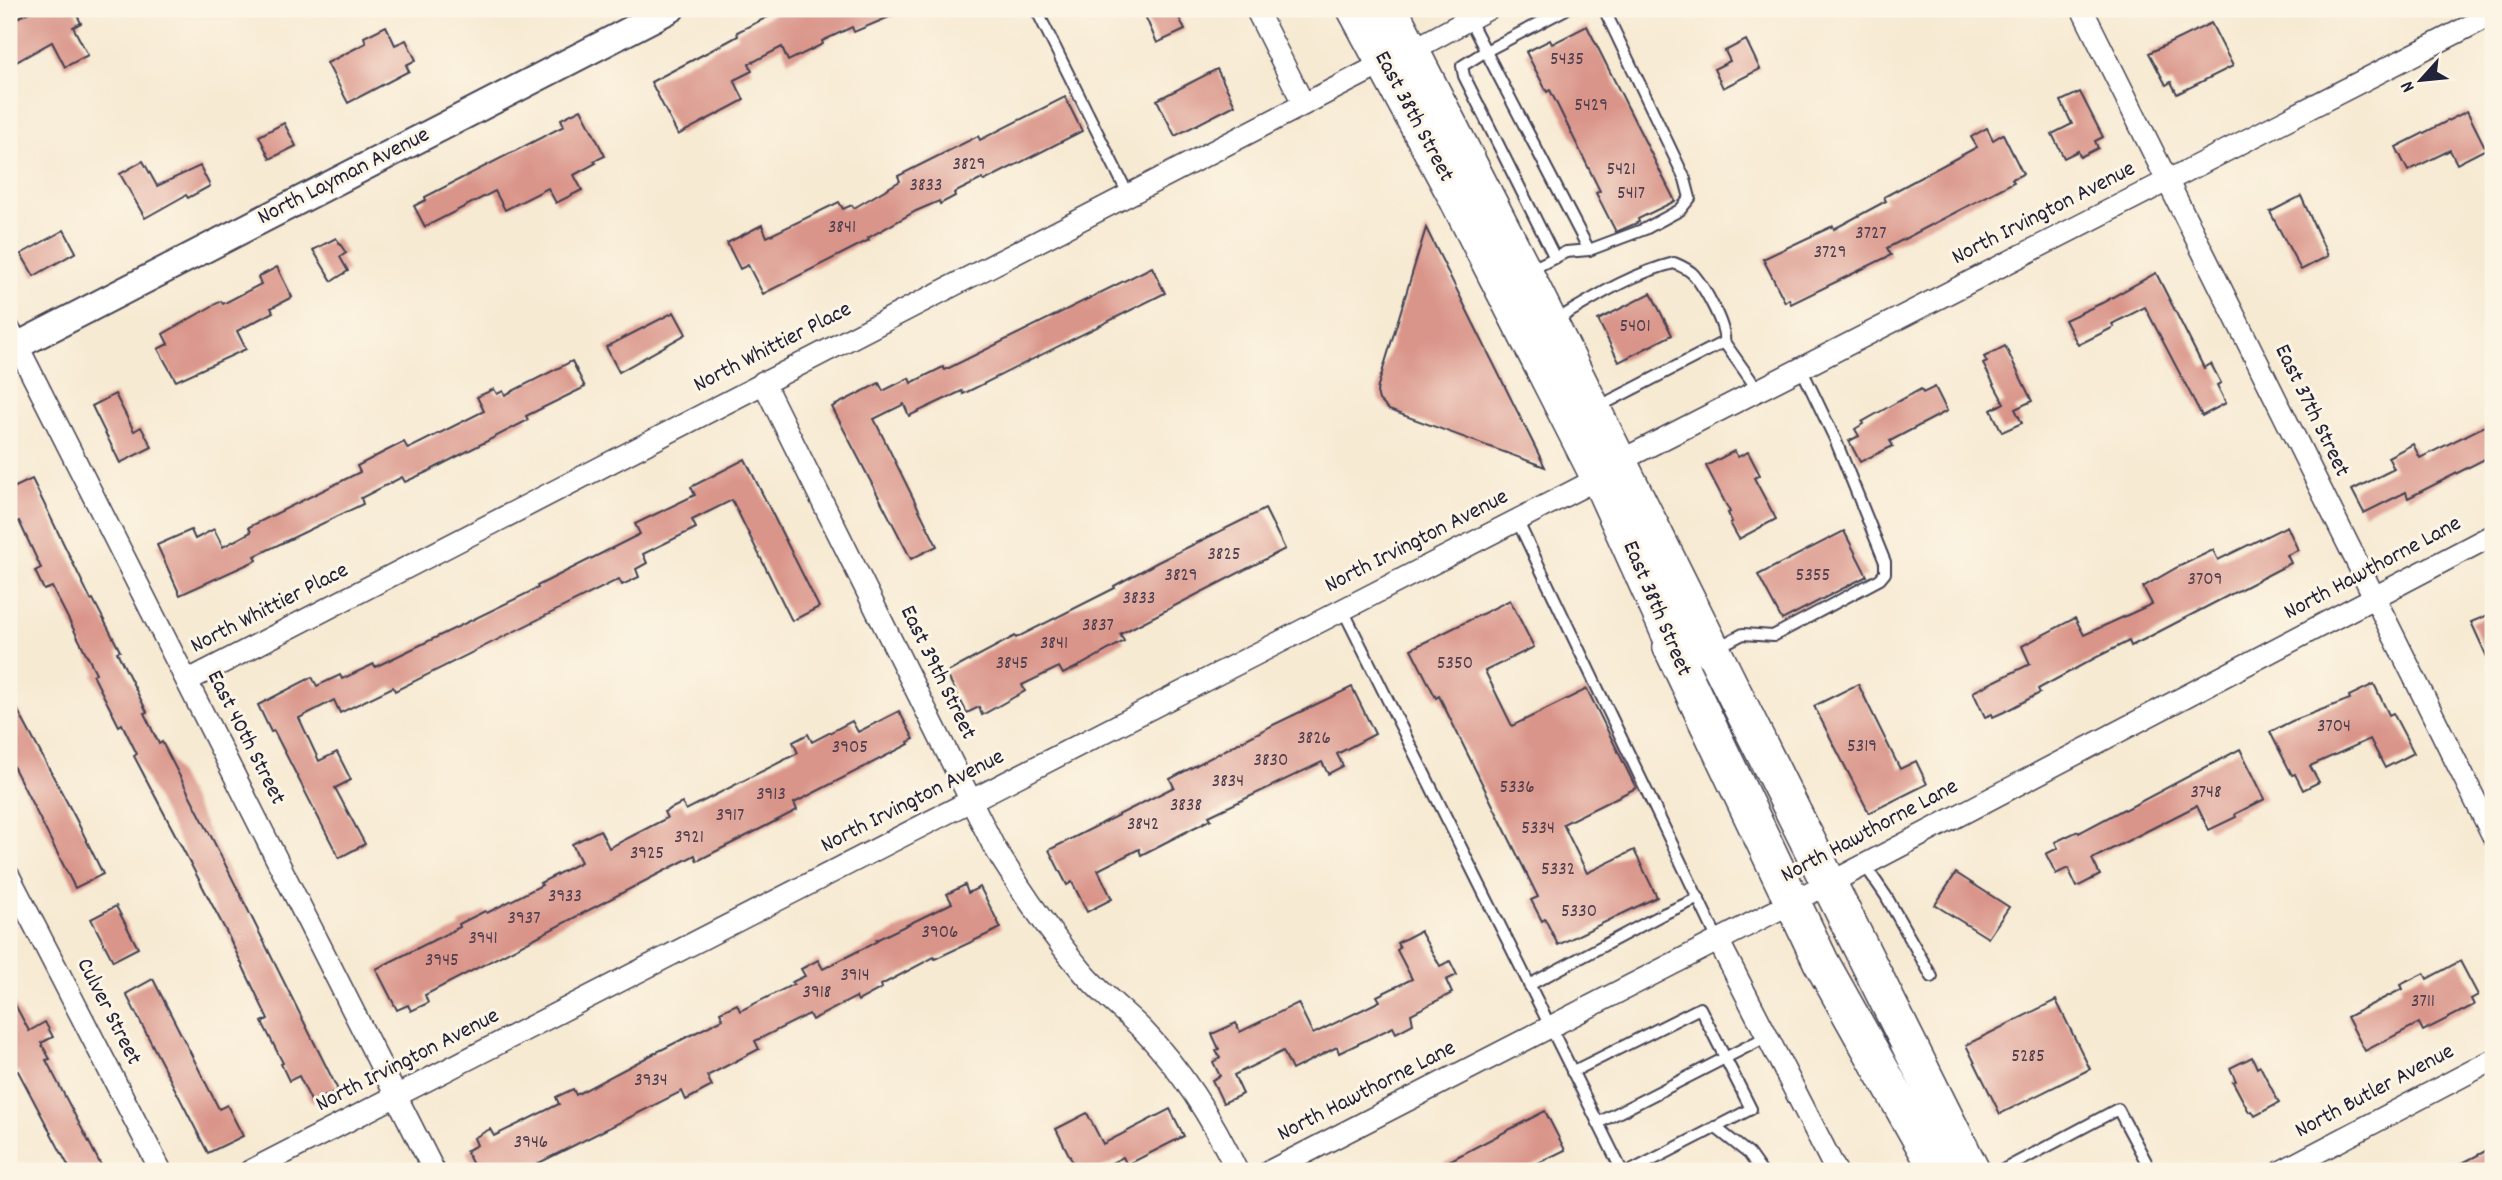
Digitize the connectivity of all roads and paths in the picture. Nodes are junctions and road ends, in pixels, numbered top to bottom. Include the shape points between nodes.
1 (671, 9) edge
2 (1036, 9) edge
3 (1256, 9) edge
4 (1355, 9) edge
5 (1390, 9) edge
6 (1566, 9) edge
7 (1604, 9) edge
8 (2082, 9) edge
9 (1479, 14) edge
10 (2493, 14) edge
11 (1486, 51) junction
12 (1398, 57) junction
13 (1303, 103) junction
14 (2168, 181) junction
15 (1128, 194) junction
16 (1589, 250) junction
17 (1540, 265) junction
18 (1549, 324) junction
19 (12, 342) edge
20 (1724, 342) junction
21 (1801, 368) junction
22 (763, 382) junction
23 (1758, 390) junction
24 (1593, 410) junction
25 (1608, 470) junction
26 (1517, 520) junction
27 (2493, 535) edge
28 (2375, 598) junction
29 (1343, 610) junction
30 (1713, 650) junction
31 (187, 681) junction
32 (971, 802) junction
33 (2493, 836) edge
34 (1864, 864) junction
35 (9, 876) edge
36 (1830, 883) junction
37 (1699, 898) junction
38 (1791, 902) junction
39 (1718, 940) junction
40 (1932, 977) dead end
41 (1529, 985) junction
42 (1549, 1027) junction
43 (1768, 1036) junction
44 (1725, 1058) junction
45 (2493, 1060) edge
46 (1572, 1072) junction
47 (397, 1097) junction
48 (1598, 1123) junction
49 (1715, 1127) junction
50 (161, 1171) edge
51 (250, 1171) edge
52 (434, 1171) edge
53 (1237, 1171) edge
54 (1270, 1171) edge
55 (1622, 1171) edge
56 (1631, 1171) edge
57 (1761, 1171) edge
58 (1836, 1171) edge
59 (1938, 1171) edge
60 (1972, 1171) edge
61 (2001, 1171) edge
62 (2151, 1171) edge
63 (2282, 1171) edge

1 - 19 street, North Layman Avenue
2 - 15 lane
3 - 13 street
4 - 12 main road, East 38th Street
5 - 12 main road, East 38th Street
6 - 11 lane
7 - 16 lane via 1690,198 1680,210 1645,229
8 - 14 street, East 37th Street
9 - 11 lane
9 - 12 street, North Whittier Place
10 - 14 street, North Irvington Avenue
11 - 16 lane
11 - 17 lane via 1462,66 1464,76
12 - 13 street, North Whittier Place
12 - 17 main road, East 38th Street
12 - 25 main road, East 38th Street via 1455,195
13 - 15 street, North Whittier Place
14 - 21 street, North Irvington Avenue
14 - 28 street, East 37th Street
15 - 22 street, North Whittier Place
16 - 17 lane via 1566,252
17 - 18 main road, East 38th Street
18 - 20 lane via 1648,270 1674,263 1694,276 1722,324
18 - 24 main road, East 38th Street
19 - 31 street, East 40th Street
20 - 23 lane
20 - 24 lane
21 - 23 street, North Irvington Avenue
21 - 30 lane via 1835,439 1885,562 1885,573 1773,636 1743,634
22 - 31 street, North Whittier Place
22 - 32 street, East 39th Street
23 - 25 street, North Irvington Avenue
24 - 25 main road, East 38th Street
25 - 26 street, North Irvington Avenue
25 - 30 main road, East 38th Street
25 - 38 main road, East 38th Street via 1682,662 1671,647
26 - 29 street, North Irvington Avenue
26 - 37 lane
27 - 28 street, North Hawthorne Lane
28 - 33 street, East 37th Street
28 - 34 street, North Hawthorne Lane
29 - 32 street, North Irvington Avenue
29 - 41 lane
30 - 36 main road, East 38th Street
31 - 47 street, East 40th Street
32 - 47 street, North Irvington Avenue
32 - 53 street, East 39th Street via 1017,886 1051,934 1182,1076
34 - 36 street, North Hawthorne Lane
34 - 40 lane
35 - 50 street, Culver Street
36 - 38 street, North Hawthorne Lane
36 - 60 main road, East 38th Street
37 - 39 lane
37 - 41 lane
38 - 39 street, North Hawthorne Lane
38 - 59 main road, East 38th Street
39 - 42 street, North Hawthorne Lane
39 - 43 street
41 - 42 lane
42 - 46 lane
42 - 54 street, North Hawthorne Lane
43 - 44 lane
43 - 58 street
44 - 46 lane via 1700,1008
44 - 48 lane
44 - 49 lane via 1751,1109
45 - 63 street, North Butler Avenue
46 - 48 lane
47 - 51 street, North Irvington Avenue
47 - 52 street, East 40th Street
48 - 55 lane
49 - 56 lane
49 - 57 lane via 1749,1154
61 - 62 lane via 2118,1110

